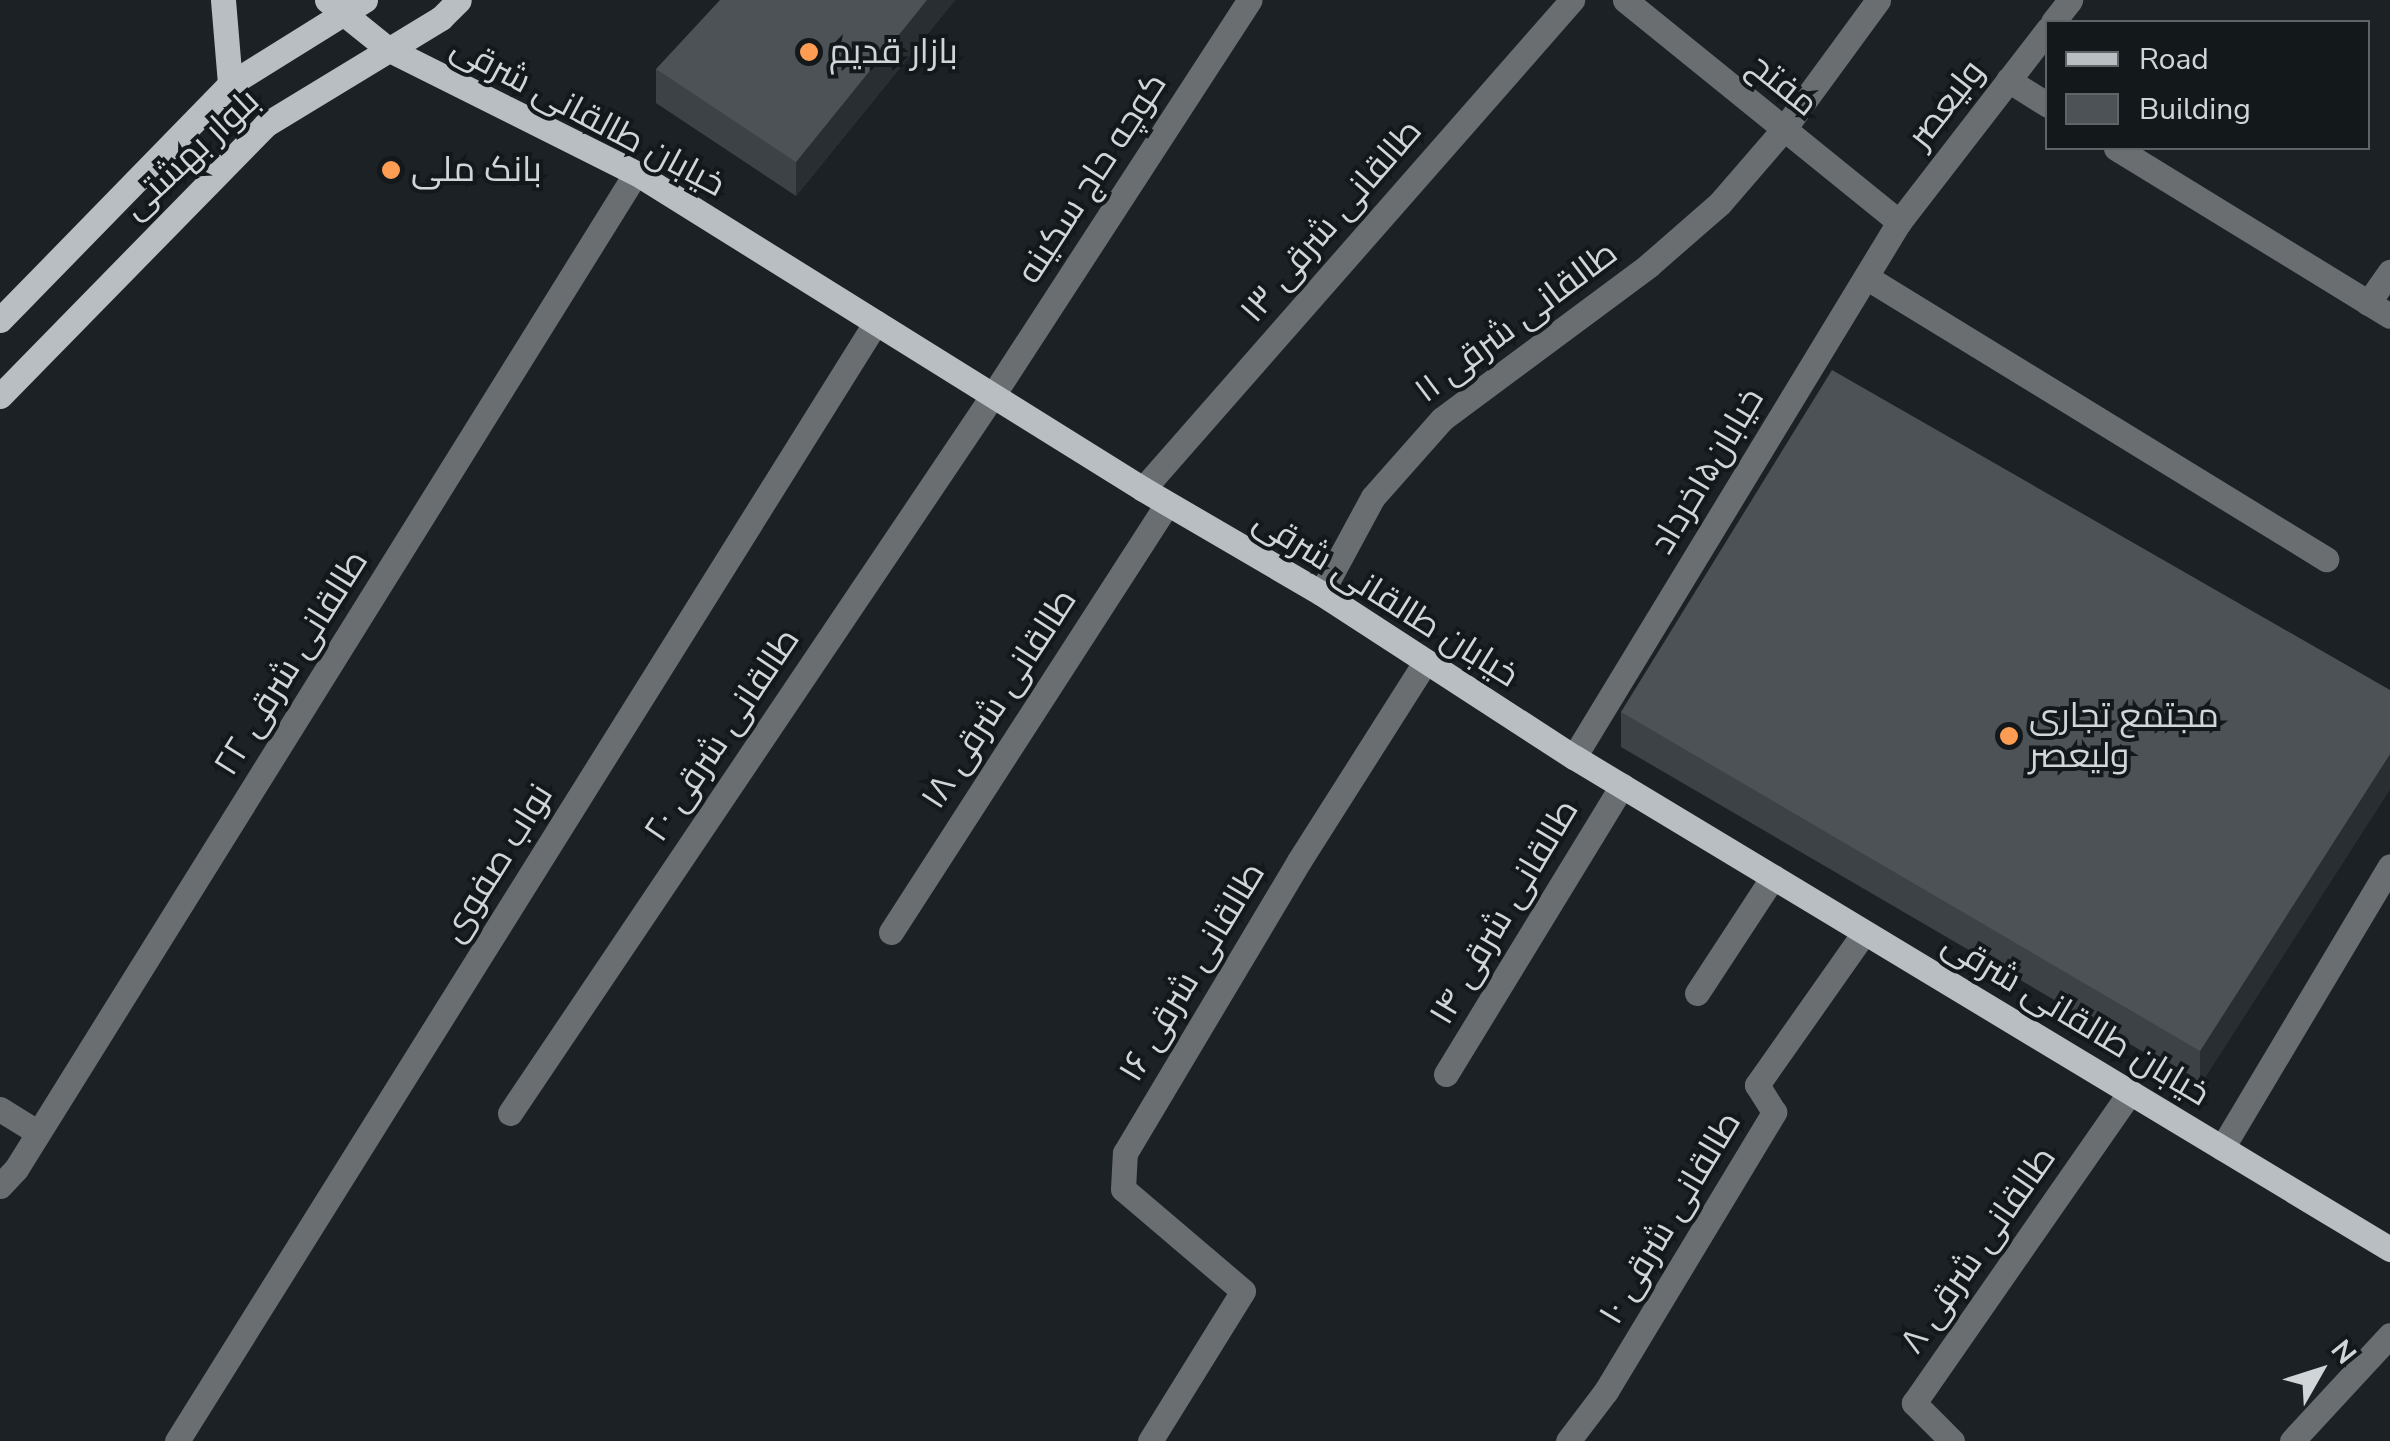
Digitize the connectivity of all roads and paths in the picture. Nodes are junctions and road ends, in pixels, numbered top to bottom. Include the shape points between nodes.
1 (223, 0) edge
2 (364, 0) edge
3 (459, 0) edge
4 (1250, 0) edge
5 (1572, 0) edge
6 (1625, 0) edge
7 (1878, 0) edge
8 (2070, 0) edge
9 (334, 7) edge
10 (2054, 20) edge
11 (2045, 33) edge
12 (388, 49) junction
13 (2008, 80) junction
14 (230, 84) junction
15 (2045, 103) edge
16 (1782, 130) junction
17 (2119, 150) edge
18 (636, 173) junction
19 (1900, 222) junction
20 (2390, 272) edge
21 (1866, 276) junction
22 (2379, 310) edge
23 (0, 320) edge
24 (876, 322) junction
25 (993, 395) junction
26 (0, 396) edge
27 (1143, 489) junction
28 (1167, 504) junction
29 (2326, 559) dead end
30 (1321, 593) junction
31 (1424, 664) junction
32 (1574, 758) junction
33 (1622, 786) junction
34 (2390, 866) edge
35 (1773, 878) junction
36 (891, 932) dead end
37 (1864, 932) junction
38 (1697, 993) dead end
39 (1446, 1074) dead end
40 (2130, 1092) junction
41 (0, 1109) edge
42 (510, 1114) dead end
43 (37, 1132) junction
44 (2222, 1148) junction
45 (0, 1186) edge
46 (2390, 1249) edge
47 (2390, 1334) edge
48 (177, 1441) edge
49 (1150, 1441) edge
50 (1568, 1441) edge
51 (1952, 1441) edge
52 (2292, 1441) edge

1 - 14 main road
2 - 9 main road, بلوار بهشتی
3 - 12 main road, بلوار بهشتی via 442,18
4 - 25 street, کوچه حاج سکینه
5 - 27 street, طالقانی شرقی ۱۳
6 - 16 street, مفتح
7 - 16 street, طالقانی شرقی ۱۱
8 - 10 street
9 - 12 main road, خیابان طالقانی شرقی
9 - 14 main road, بلوار بهشتی
11 - 13 street, ولیعصر
12 - 18 main road, خیابان طالقانی شرقی
12 - 26 main road, بلوار بهشتی via 265,125
13 - 15 street
13 - 19 street, ولیعصر
14 - 23 main road, بلوار بهشتی
16 - 19 street, مفتح
16 - 30 street, طالقانی شرقی ۱۱ via 1685,236 1442,419 1373,497
17 - 22 street
18 - 24 main road, خیابان طالقانی شرقی
18 - 43 street, طالقانی شرقی ۲۲
19 - 21 street, خیابان۱۵خرداد
20 - 22 street
21 - 29 street
21 - 32 street, خیابان۱۵خرداد
24 - 25 main road, خیابان طالقانی شرقی
24 - 48 street, نواب صفوی
25 - 27 main road, خیابان طالقانی شرقی
25 - 42 street, طالقانی شرقی ۲۰
27 - 28 main road, خیابان طالقانی شرقی
28 - 30 main road, خیابان طالقانی شرقی
28 - 36 street, طالقانی شرقی ۱۸
30 - 31 main road, خیابان طالقانی شرقی
31 - 32 main road, خیابان طالقانی شرقی
31 - 49 street, طالقانی شرقی ۱۶ via 1125,1153 1123,1189 1243,1290
32 - 33 main road, خیابان طالقانی شرقی
33 - 35 main road, خیابان طالقانی شرقی
33 - 39 street, طالقانی شرقی ۱۴
34 - 44 street
35 - 37 main road, خیابان طالقانی شرقی
35 - 38 street
37 - 40 main road, خیابان طالقانی شرقی
37 - 50 street, طالقانی شرقی ۱۰ via 1757,1084 1774,1112 1606,1391
40 - 44 main road, خیابان طالقانی شرقی
40 - 51 street, طالقانی شرقی ۸ via 1914,1403
41 - 43 street
43 - 45 street, طالقانی شرقی ۲۲
44 - 46 main road, خیابان طالقانی شرقی
47 - 52 street

